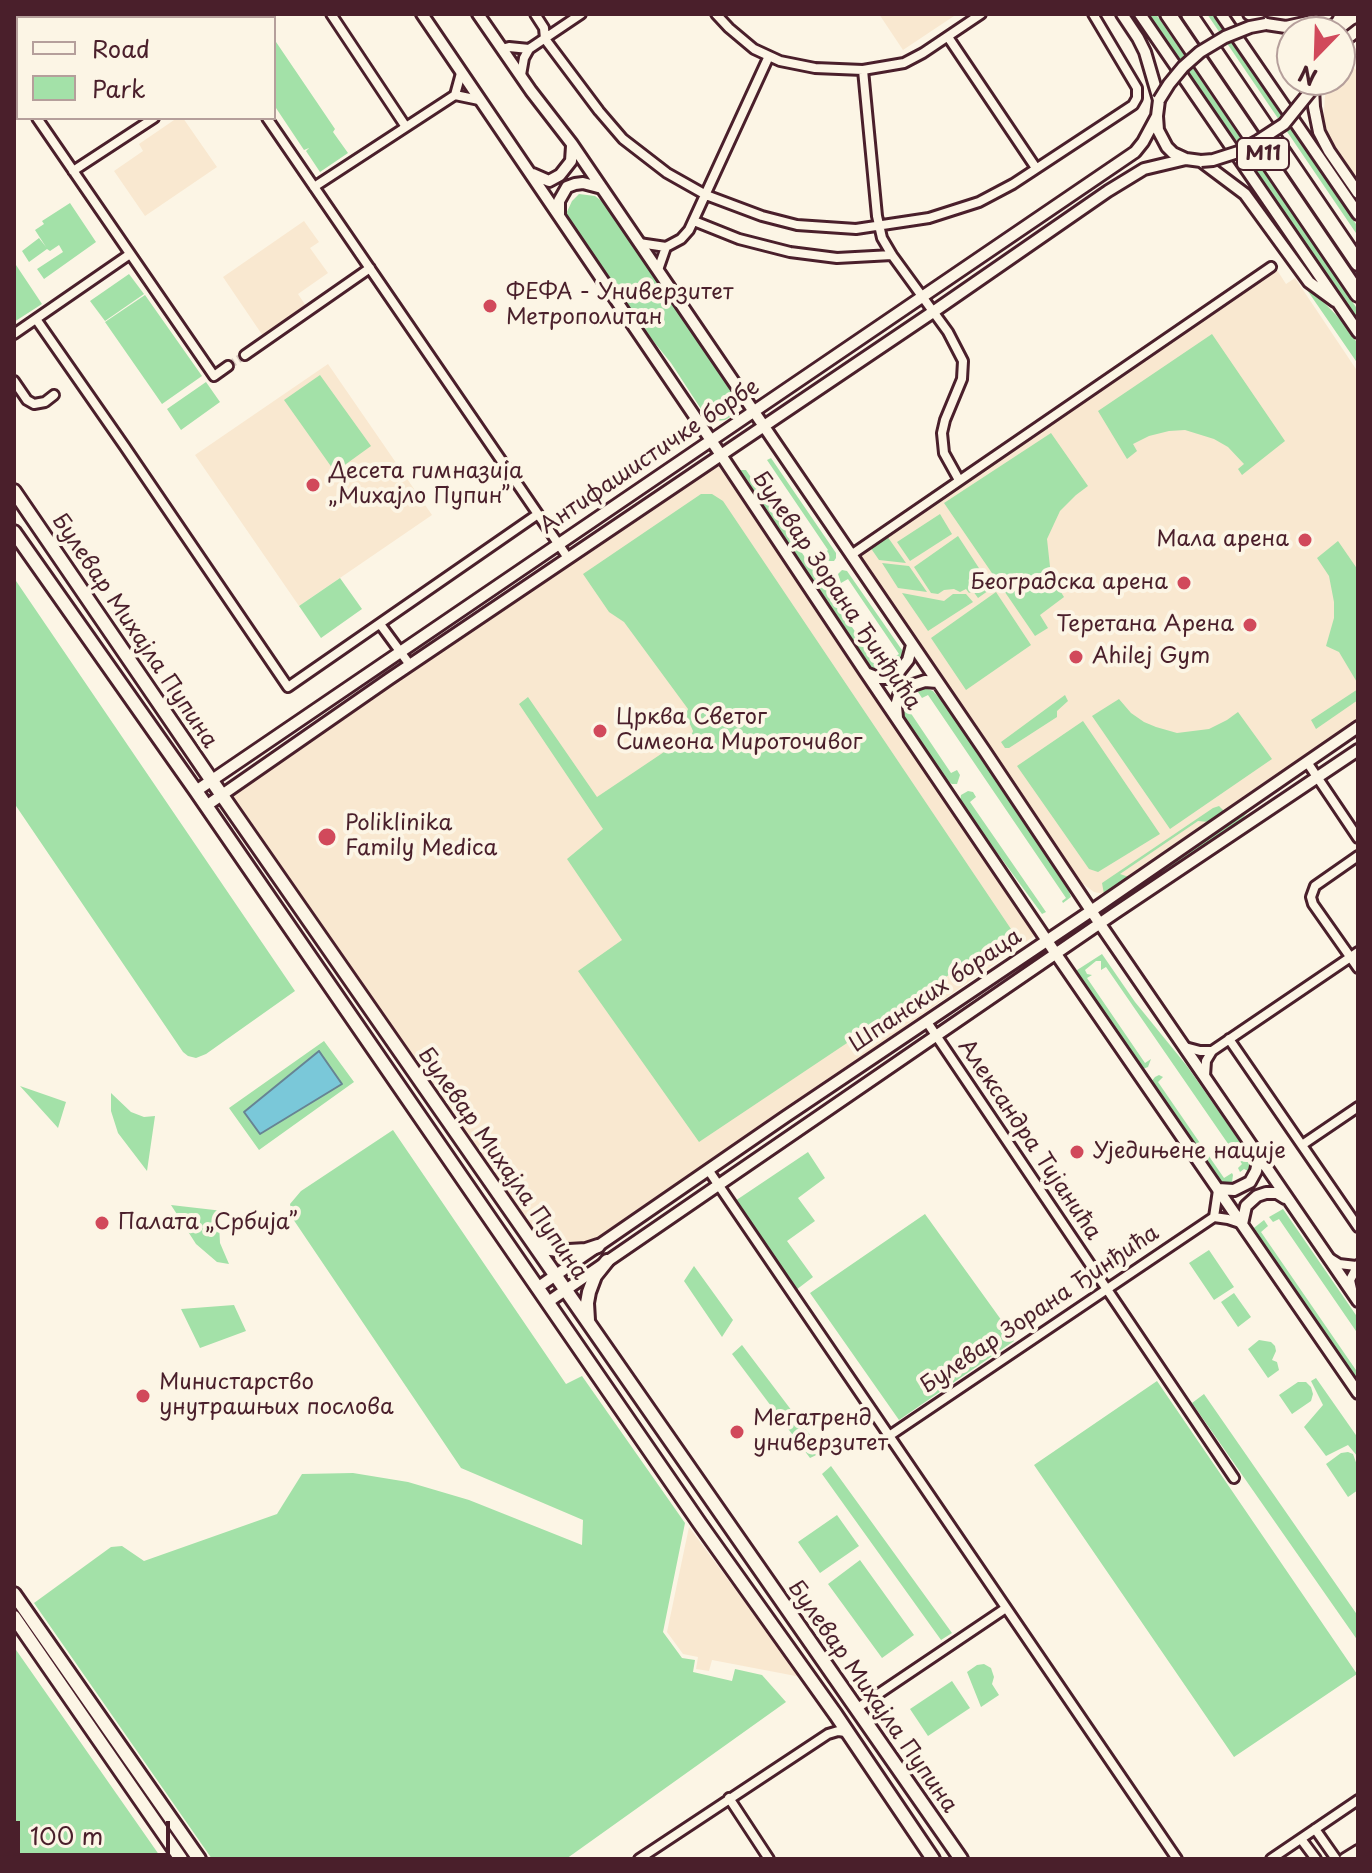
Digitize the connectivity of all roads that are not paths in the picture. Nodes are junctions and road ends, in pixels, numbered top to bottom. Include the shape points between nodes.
1 (331, 14) edge
2 (422, 14) edge
3 (478, 14) edge
4 (535, 14) edge
5 (581, 14) edge
6 (716, 14) edge
7 (981, 14) edge
8 (1093, 14) edge
9 (1122, 14) edge
10 (1140, 14) edge
11 (1168, 14) edge
12 (1189, 14) edge
13 (1221, 14) edge
14 (1249, 14) edge
15 (1266, 24) junction
16 (1276, 26) edge
17 (948, 37) junction
18 (545, 39) junction
19 (502, 49) junction
20 (529, 49) junction
21 (769, 56) junction
22 (863, 70) junction
23 (461, 73) junction
24 (521, 75) junction
25 (455, 95) junction
26 (1305, 96) edge
27 (1314, 96) edge
28 (479, 100) junction
29 (1159, 100) junction
30 (1157, 116) junction
31 (38, 120) edge
32 (151, 120) edge
33 (268, 120) edge
34 (406, 127) junction
35 (572, 144) junction
36 (1186, 159) junction
37 (1201, 161) junction
38 (1036, 168) junction
39 (73, 171) junction
40 (528, 171) junction
41 (314, 187) junction
42 (602, 188) junction
43 (1358, 193) edge
44 (706, 195) junction
45 (1358, 214) edge
46 (559, 215) junction
47 (694, 221) junction
48 (879, 226) junction
49 (639, 243) junction
50 (666, 247) junction
51 (130, 254) junction
52 (892, 255) junction
53 (1358, 263) edge
54 (1271, 267) dead end
55 (370, 268) junction
56 (658, 270) junction
57 (1358, 294) edge
58 (922, 296) junction
59 (1339, 304) junction
60 (933, 312) junction
61 (36, 319) junction
62 (1358, 332) edge
63 (14, 334) edge
64 (245, 355) tunnel mouth
65 (228, 366) dead end
66 (14, 381) edge
67 (54, 395) dead end
68 (753, 410) junction
69 (764, 426) junction
70 (711, 440) junction
71 (721, 455) junction
72 (959, 480) junction
73 (14, 491) edge
74 (538, 514) junction
75 (39, 527) junction
76 (17, 536) edge
77 (558, 544) junction
78 (851, 555) junction
79 (568, 558) junction
80 (380, 624) junction
81 (912, 645) junction
82 (400, 651) junction
83 (410, 665) junction
84 (866, 673) junction
85 (937, 682) junction
86 (897, 718) junction
87 (1358, 727) edge
88 (1358, 750) edge
89 (1307, 762) junction
90 (1318, 777) junction
91 (212, 781) junction
92 (196, 791) junction
93 (221, 795) junction
94 (206, 806) junction
95 (1358, 838) edge
96 (1358, 856) edge
97 (1091, 911) junction
98 (1100, 924) junction
99 (1047, 940) junction
100 (1056, 954) junction
101 (1354, 954) edge
102 (1358, 968) edge
103 (927, 1022) junction
104 (384, 1029) junction
105 (936, 1036) junction
106 (1229, 1039) junction
107 (368, 1041) junction
108 (1184, 1047) junction
109 (1212, 1051) junction
110 (1206, 1078) junction
111 (1358, 1107) edge
112 (1302, 1145) junction
113 (1259, 1157) junction
114 (709, 1171) junction
115 (718, 1185) junction
116 (1218, 1189) junction
117 (1287, 1199) junction
118 (1214, 1217) junction
119 (1242, 1224) junction
120 (1358, 1227) edge
121 (530, 1239) junction
122 (598, 1246) junction
123 (1328, 1257) junction
124 (607, 1261) junction
125 (1357, 1265) edge
126 (555, 1275) junction
127 (537, 1288) junction
128 (1107, 1289) junction
129 (565, 1290) junction
130 (1355, 1297) edge
131 (548, 1302) junction
132 (588, 1323) junction
133 (1358, 1393) edge
134 (889, 1436) junction
135 (1234, 1478) dead end
136 (14, 1594) edge
137 (1006, 1608) junction
138 (14, 1617) edge
139 (856, 1709) junction
140 (836, 1715) junction
141 (847, 1733) junction
142 (828, 1734) junction
143 (729, 1798) junction
144 (1358, 1800) edge
145 (1315, 1829) junction
146 (1301, 1839) junction
147 (1358, 1851) edge
148 (181, 1859) edge
149 (199, 1859) edge
150 (639, 1859) edge
151 (769, 1859) edge
152 (933, 1859) edge
153 (961, 1859) edge
154 (1177, 1859) edge
155 (1271, 1859) edge
156 (1316, 1859) edge
157 (1336, 1859) edge
158 (1345, 1859) edge

1 - 34 street
2 - 23 street, Булевар Зорана Ђинђића
3 - 19 street, Булевар Зорана Ђинђића
4 - 18 street
5 - 18 street
6 - 21 street via 741,39
7 - 17 street
8 - 38 street via 1129,72 1137,98 1127,110
9 - 29 street via 1145,52
10 - 59 street
11 - 57 highway, M11
12 - 53 highway, M11
13 - 45 street
14 - 15 street
15 - 16 street
15 - 29 street, bridge via 1225,37 1200,52
17 - 22 street via 904,63
17 - 38 street
18 - 20 street
18 - 44 street via 623,139
19 - 20 street
19 - 24 street, Булевар Зорана Ђинђића
20 - 24 street
21 - 22 street via 794,65
21 - 44 street
22 - 48 street
23 - 25 street
23 - 28 street, Булевар Зорана Ђинђића
24 - 35 street, Булевар Зорана Ђинђића
25 - 28 street
25 - 34 street
26 - 37 street, bridge via 1284,124 1258,141
27 - 43 street via 1323,141
28 - 40 street, Булевар Зорана Ђинђића
29 - 30 street
30 - 36 street via 1167,147
30 - 58 street, Антифашистичке борбе via 1135,152
31 - 39 street
32 - 39 street
33 - 41 street
34 - 41 street
35 - 40 street via 573,156 560,175 549,181
35 - 42 street, Булевар Зорана Ђинђића
36 - 37 street
36 - 60 street, Антифашистичке борбе via 1144,169
37 - 59 street via 1245,194 1309,282
38 - 48 street via 963,209
39 - 51 street
40 - 46 street, Булевар Зорана Ђинђића
41 - 55 street
42 - 46 street via 583,183 567,187 560,196
42 - 49 street, Булевар Зорана Ђинђића
44 - 47 street
44 - 48 street via 797,225
46 - 70 street, Булевар Зорана Ђинђића
47 - 50 street via 684,236
47 - 52 street via 790,252 837,258
48 - 52 street
49 - 50 street
49 - 56 street, Булевар Зорана Ђинђића
50 - 56 street
51 - 61 street
51 - 65 street via 214,376
52 - 58 street
54 - 72 street
55 - 64 street
55 - 74 street
56 - 68 street, Булевар Зорана Ђинђића
58 - 60 street
58 - 68 street, Антифашистичке борбе
59 - 62 street
60 - 69 street, Антифашистичке борбе
60 - 72 street via 963,361 962,379 942,433 944,453
61 - 63 street
61 - 80 street, Антифашистичке борбе via 288,687
66 - 67 street via 34,404
68 - 69 street, Булевар Зорана Ђинђића
68 - 70 street, Антифашистичке борбе
69 - 71 street, Антифашистичке борбе
69 - 78 street, Булевар Зорана Ђинђића
70 - 71 street, Булевар Зорана Ђинђића
70 - 77 street, Антифашистичке борбе
71 - 79 street, Антифашистичке борбе
71 - 84 street, Булевар Зорана Ђинђића
72 - 78 street
73 - 75 main road, Булевар Михајла Пупина
74 - 77 street
74 - 80 street, Антифашистичке борбе
75 - 76 main road
75 - 91 main road, Булевар Михајла Пупина
76 - 92 main road, Булевар Михајла Пупина
77 - 79 street
77 - 82 street, Антифашистичке борбе
78 - 81 street, Булевар Зорана Ђинђића
79 - 83 street, Антифашистичке борбе
80 - 82 street
81 - 84 street via 897,674 878,678
81 - 85 street, Булевар Зорана Ђинђића
82 - 83 street
82 - 91 street, Антифашистичке борбе
83 - 93 street, Антифашистичке борбе
84 - 86 street, Булевар Зорана Ђинђића
85 - 86 street via 907,687 899,695
85 - 97 street, Булевар Зорана Ђинђића
86 - 99 street, Булевар Зорана Ђинђића
87 - 89 street, Шпанских бораца
88 - 90 street, Шпанских бораца
89 - 90 street
89 - 97 street, Шпанских бораца
90 - 95 street
90 - 98 street, Шпанских бораца
91 - 92 street, Антифашистичке борбе
91 - 93 main road, Булевар Михајла Пупина
92 - 94 main road, Булевар Михајла Пупина
93 - 94 street, Антифашистичке борбе
93 - 104 main road, Булевар Михајла Пупина
94 - 107 main road, Булевар Михајла Пупина
96 - 101 street via 1315,886 1311,897
97 - 98 street, Булевар Зорана Ђинђића
97 - 99 street, Шпанских бораца
98 - 100 street, Шпанских бораца
98 - 108 street, Булевар Зорана Ђинђића
99 - 100 street, Булевар Зорана Ђинђића
99 - 103 street, Шпанских бораца
100 - 105 street, Шпанских бораца
100 - 116 street, Булевар Зорана Ђинђића
101 - 102 street
101 - 106 street
103 - 105 street, Александра Тијанића
103 - 114 street, Шпанских бораца
104 - 107 main road
104 - 121 main road, Булевар Михајла Пупина
105 - 115 street, Шпанских бораца
105 - 128 street, Александра Тијанића
106 - 109 street
106 - 112 street
107 - 127 main road, Булевар Михајла Пупина
108 - 109 street
108 - 110 street, Булевар Зорана Ђинђића
109 - 110 street
110 - 113 street, Булевар Зорана Ђинђића
111 - 112 street
112 - 120 street
113 - 116 street via 1250,1182 1234,1190
113 - 117 street, Булевар Зорана Ђинђића
114 - 115 street
114 - 122 street, Шпанских бораца
115 - 124 street, Шпанских бораца
115 - 134 street
116 - 118 street
116 - 119 street, Булевар Зорана Ђинђића
117 - 119 street via 1277,1193 1257,1196 1246,1206
117 - 123 street, Булевар Зорана Ђинђића
118 - 119 street
118 - 128 street, Булевар Зорана Ђинђића
119 - 133 street, Булевар Зорана Ђинђића
121 - 122 main road via 569,1251
121 - 126 main road, Булевар Михајла Пупина
122 - 126 street, Шпанских бораца
123 - 125 street, Булевар Зорана Ђинђића
123 - 130 street, Булевар Зорана Ђинђића
124 - 129 street, Шпанских бораца
124 - 132 main road via 589,1292
125 - 130 street, Булевар Зорана Ђинђића via 1350,1280
126 - 127 street, Шпанских бораца
126 - 129 main road, Булевар Михајла Пупина
127 - 131 main road, Булевар Михајла Пупина
128 - 134 street, Булевар Зорана Ђинђића
128 - 135 street, Александра Тијанића
129 - 131 street, Шпанских бораца
129 - 132 main road, Булевар Михајла Пупина
131 - 140 main road, Булевар Михајла Пупина
132 - 139 main road, Булевар Михајла Пупина
134 - 137 street
136 - 149 main road
137 - 139 street
137 - 154 street
138 - 148 main road
139 - 153 main road, Булевар Михајла Пупина
140 - 141 main road, Булевар Михајла Пупина
140 - 142 street
141 - 142 street
141 - 152 main road, Булевар Михајла Пупина
142 - 143 street
143 - 150 street
143 - 151 street
144 - 145 street
145 - 146 street
145 - 157 street
146 - 155 street
146 - 156 street
147 - 158 street

